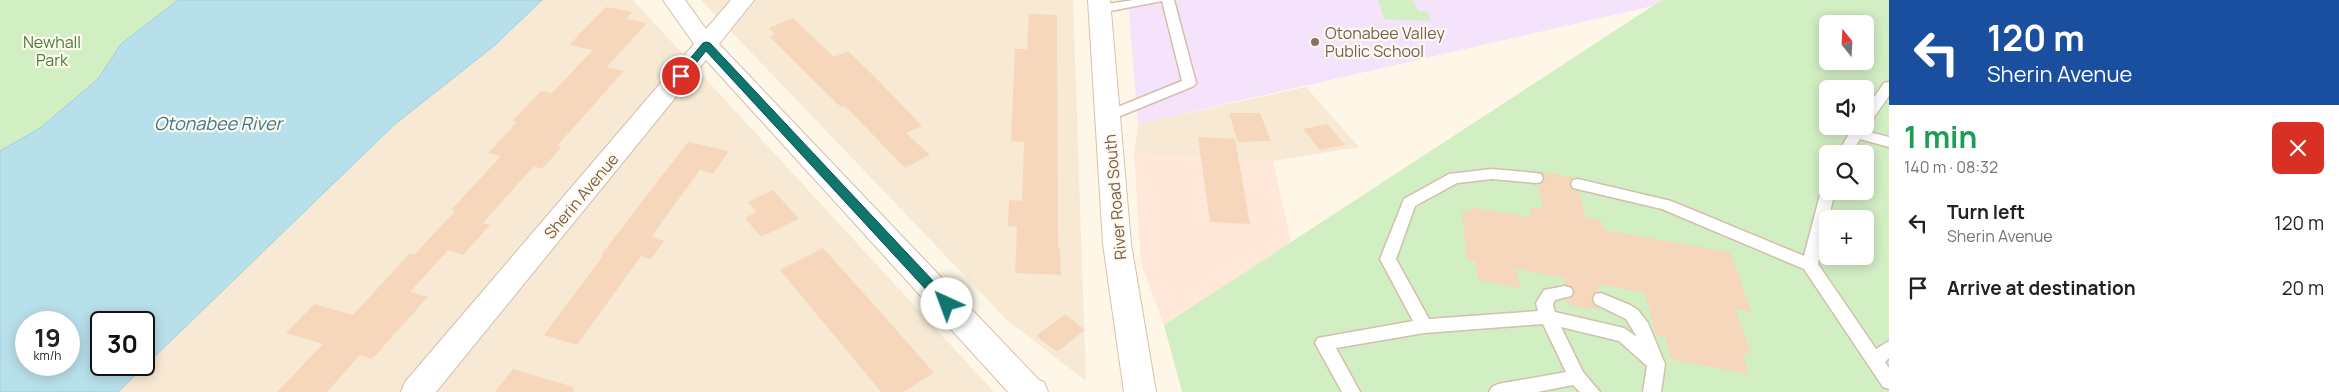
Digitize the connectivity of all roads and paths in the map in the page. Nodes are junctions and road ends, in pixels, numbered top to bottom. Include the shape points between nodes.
1 (674, 0) edge
2 (743, 0) edge
3 (1157, 0) edge
4 (1168, 0) edge
5 (1099, 5) edge
6 (706, 45) junction
7 (1889, 86) edge
8 (1874, 107) edge
9 (1108, 116) junction
10 (1871, 135) edge
11 (1889, 142) edge
12 (1536, 178) dead end
13 (1578, 184) dead end
14 (1826, 200) edge
15 (1810, 265) junction
16 (1565, 292) dead end
17 (1601, 299) dead end
18 (1548, 317) junction
19 (1424, 326) junction
20 (1889, 348) edge
21 (1875, 360) junction
22 (1656, 364) junction
23 (1577, 377) junction
24 (1889, 382) edge
25 (418, 392) edge
26 (1032, 392) edge
27 (1140, 392) edge
28 (1351, 392) edge
29 (1498, 392) edge
30 (1591, 392) edge
31 (1652, 392) edge

1 - 6 street
2 - 6 street, Sherin Avenue
3 - 5 lane
4 - 9 lane via 1189,83
5 - 9 street, River Road South
6 - 25 street, Sherin Avenue
6 - 26 street
7 - 8 lane
9 - 27 street, River Road South via 1117,244
10 - 11 lane
12 - 19 lane via 1492,174 1454,178 1410,203 1388,259
13 - 15 lane via 1666,205
14 - 15 lane
15 - 21 lane
16 - 18 lane via 1550,295 1544,303
17 - 22 lane via 1621,306 1638,320
18 - 19 lane
18 - 22 lane via 1624,335
18 - 23 lane
19 - 28 lane via 1324,342
20 - 21 lane
21 - 24 lane
22 - 31 lane
23 - 29 lane
23 - 30 lane

